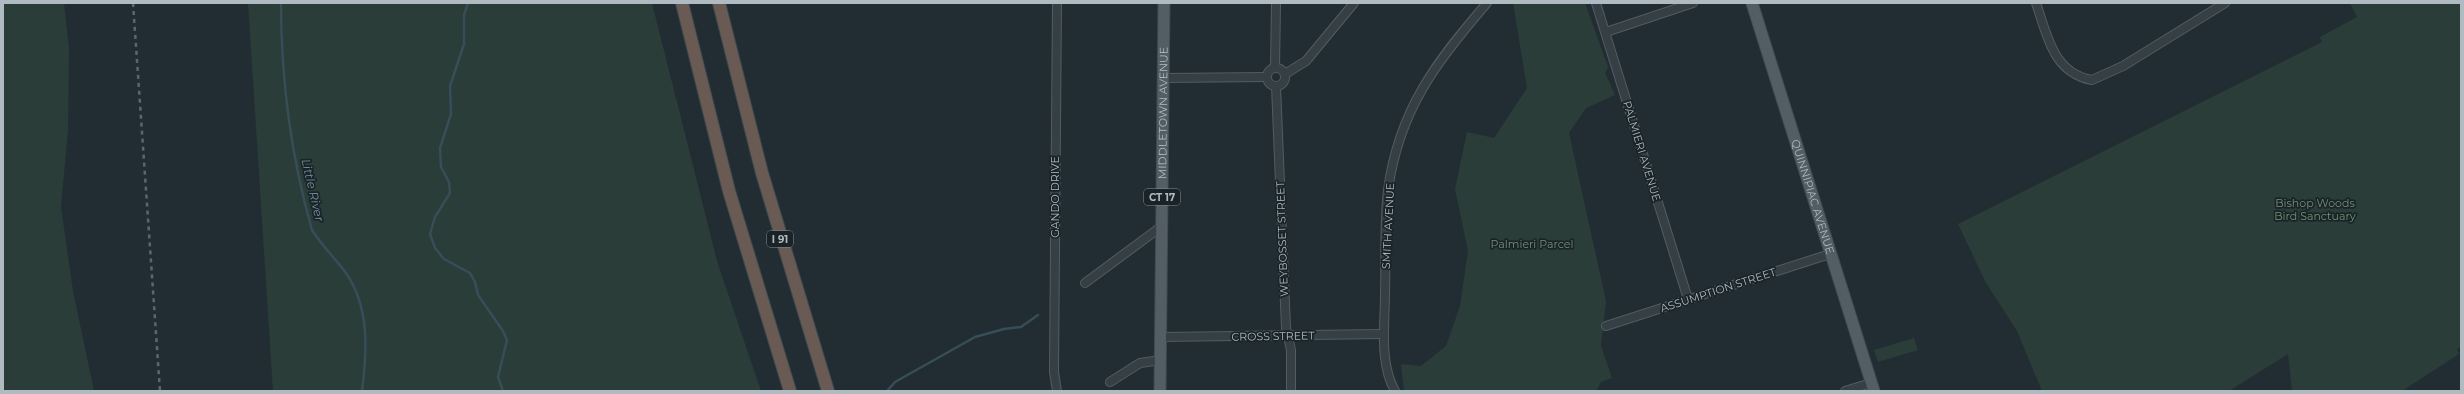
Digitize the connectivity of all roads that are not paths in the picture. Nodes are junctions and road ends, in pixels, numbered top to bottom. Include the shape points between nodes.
1 (682, 3) edge
2 (719, 3) edge
3 (1057, 3) edge
4 (1164, 3) edge
5 (1276, 3) edge
6 (1354, 3) edge
7 (1487, 3) edge
8 (1596, 3) edge
9 (1693, 3) edge
10 (1752, 3) edge
11 (2036, 3) edge
12 (2225, 3) edge
13 (1606, 32) junction
14 (1275, 67) junction
15 (1285, 74) junction
16 (1266, 77) junction
17 (1163, 78) junction
18 (1276, 86) junction
19 (1162, 226) junction
20 (1830, 254) junction
21 (1085, 283) dead end
22 (1688, 299) junction
23 (1606, 326) dead end
24 (1384, 334) junction
25 (1287, 336) junction
26 (1161, 337) junction
27 (1161, 360) junction
28 (1389, 381) junction
29 (1110, 382) dead end
30 (1872, 387) edge
31 (790, 391) edge
32 (828, 391) edge
33 (1057, 391) edge
34 (1160, 391) edge
35 (1291, 391) edge
36 (1388, 391) edge
37 (1395, 391) edge
38 (1845, 391) edge

1 - 31 highway via 732,199
2 - 32 highway, I 91 via 762,173
3 - 33 street, GANDO DRIVE via 1054,365
4 - 17 main road, MIDDLETOWN AVENUE / CT 17
5 - 14 street
6 - 15 street via 1306,61
7 - 24 street, SMITH AVENUE via 1444,53 1422,87 1413,103 1393,160 1388,191
8 - 13 street, PALMIERI AVENUE
9 - 13 street
10 - 20 main road, QUINNIPIAC AVENUE
11 - 12 street via 2056,58 2069,72 2092,80 2123,66
13 - 22 street, PALMIERI AVENUE
14 - 15 street
14 - 16 street via 1270,69
15 - 18 street via 1284,82
16 - 17 street
16 - 18 street via 1270,84
17 - 19 main road, MIDDLETOWN AVENUE / CT 17
18 - 25 street, WEYBOSSET STREET
19 - 21 street
19 - 26 main road, MIDDLETOWN AVENUE / CT 17
20 - 22 street, ASSUMPTION STREET
20 - 30 main road, QUINNIPIAC AVENUE
22 - 23 street, ASSUMPTION STREET
24 - 25 street, CROSS STREET
24 - 28 street, SMITH AVENUE
25 - 26 street, CROSS STREET
25 - 35 street, WEYBOSSET STREET via 1291,350
26 - 27 main road, MIDDLETOWN AVENUE / CT 17
27 - 29 street via 1140,363
27 - 34 main road, MIDDLETOWN AVENUE / CT 17
28 - 36 street
28 - 37 street
30 - 38 street

